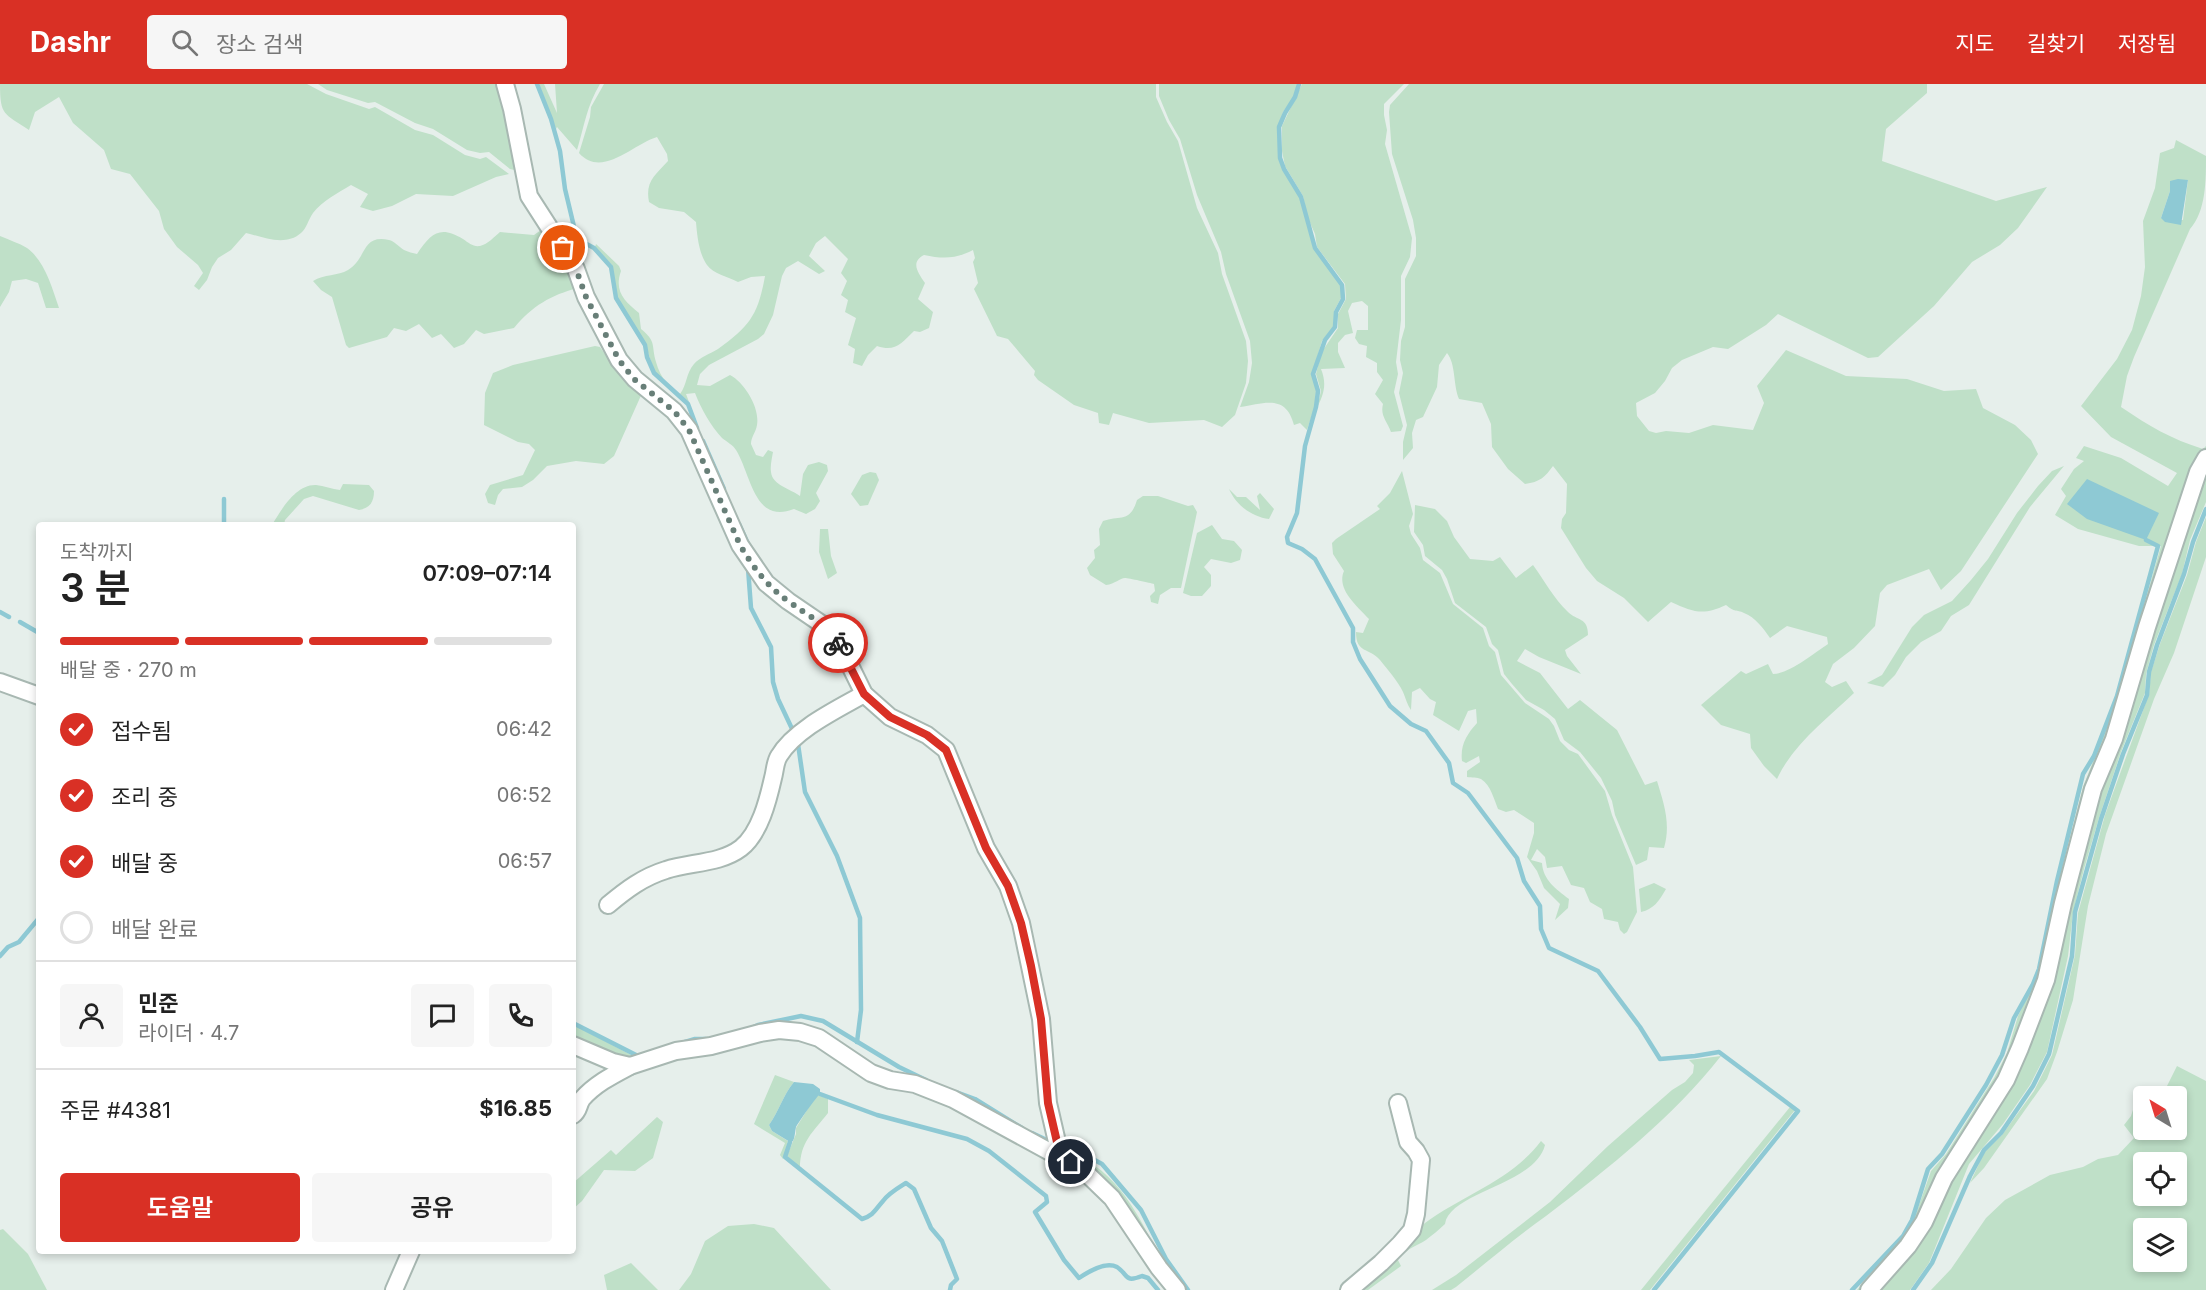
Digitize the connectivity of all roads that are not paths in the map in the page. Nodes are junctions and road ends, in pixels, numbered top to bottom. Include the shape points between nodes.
1 (505, 84) edge
2 (2206, 458) edge
3 (0, 682) edge
4 (864, 694) junction
5 (36, 695) edge
6 (608, 905) dead end
7 (576, 1046) edge
8 (630, 1066) junction
9 (1398, 1103) dead end
10 (576, 1113) edge
11 (1060, 1155) junction
12 (410, 1254) edge
13 (394, 1290) edge
14 (1177, 1290) edge
15 (1349, 1290) edge
16 (1869, 1290) edge

1 - 4 street via 529,196 576,269 619,360 689,430 750,561 766,583 829,629
2 - 16 street via 2147,627 2114,739 2093,789 2046,980 2020,1048 2006,1080 1944,1178 1924,1222
3 - 5 street
4 - 6 street via 827,715 778,757 765,812 742,848 649,876
4 - 11 street via 890,717 927,735 946,750 986,848 1008,886 1021,923 1037,998 1048,1103
7 - 8 street
8 - 10 street via 602,1081 581,1101
8 - 11 street via 676,1051 760,1033 800,1032 819,1038 871,1073 953,1098
9 - 15 street via 1408,1142 1421,1160 1412,1230
11 - 14 street via 1083,1170 1112,1198
12 - 13 street

